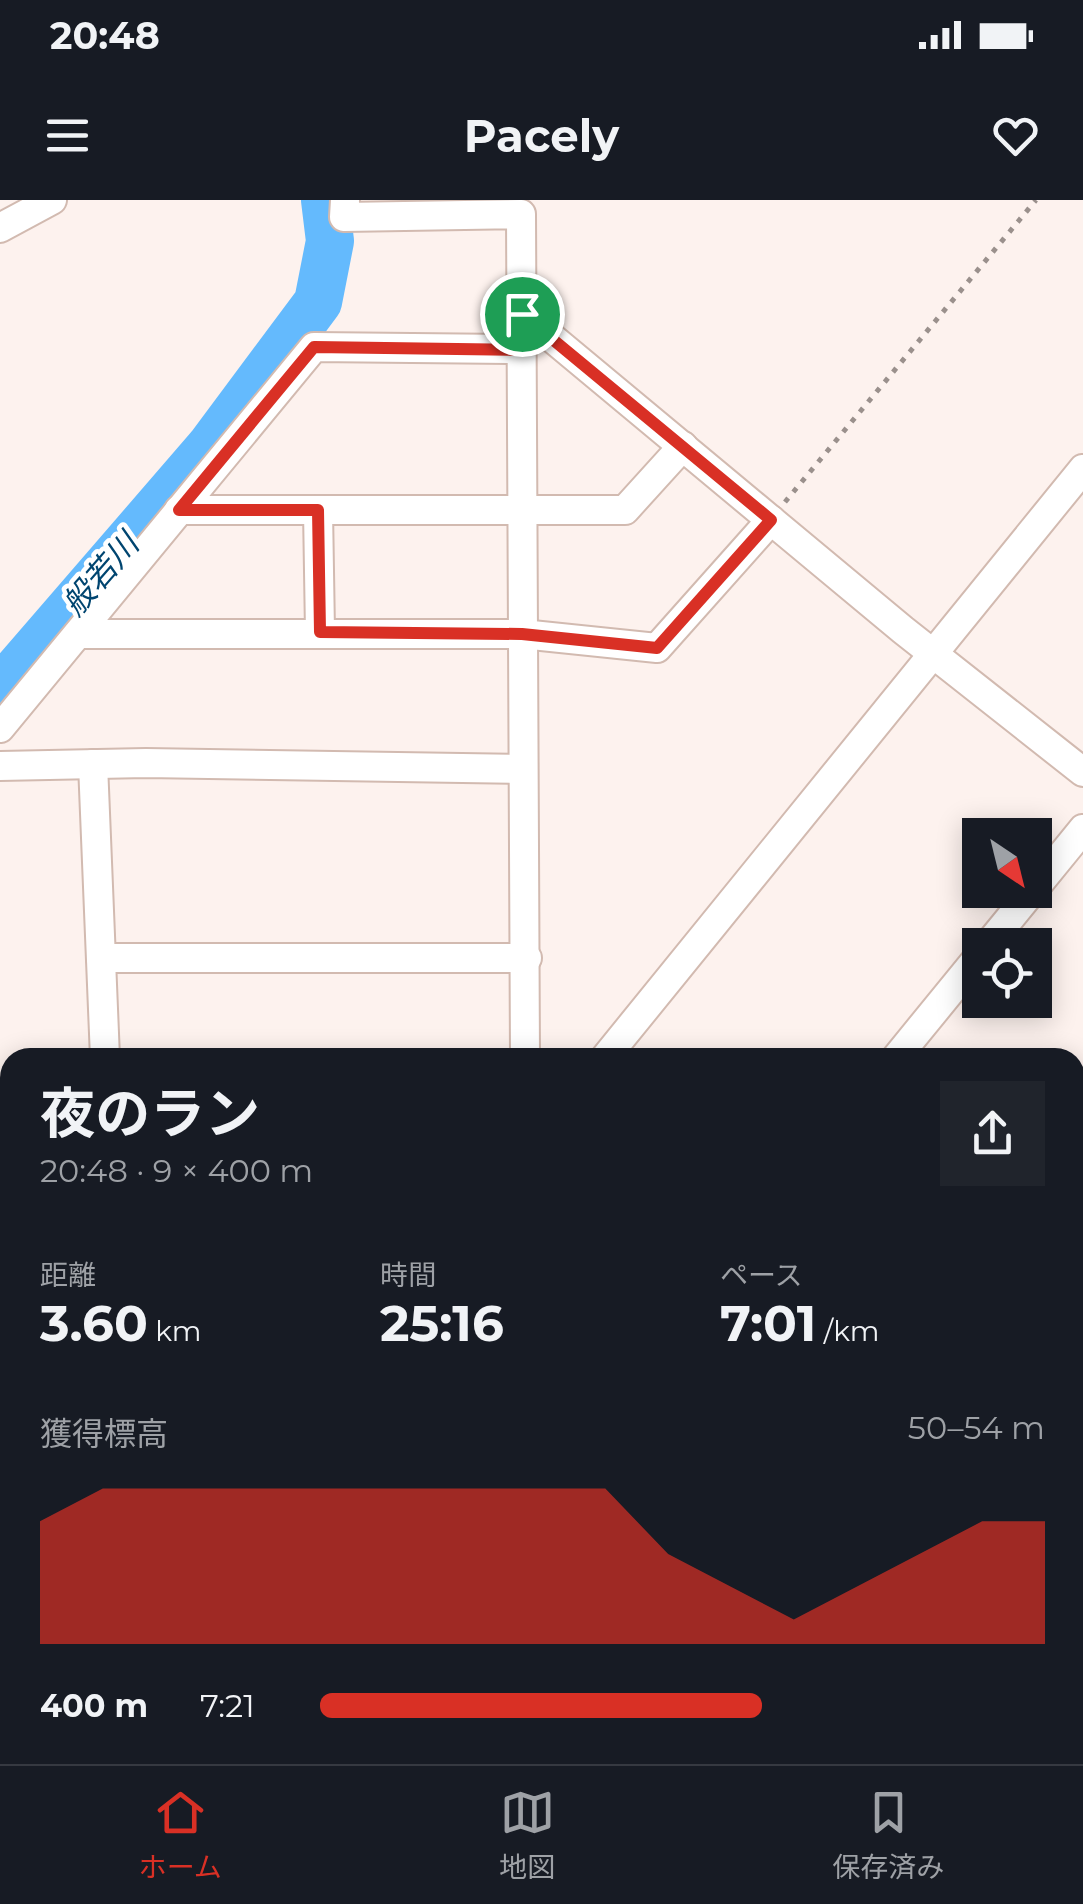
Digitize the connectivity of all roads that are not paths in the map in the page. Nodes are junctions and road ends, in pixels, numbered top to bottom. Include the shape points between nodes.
1 (52, 200) edge
2 (345, 200) edge
3 (0, 228) edge
4 (522, 314) junction
5 (522, 350) junction
6 (683, 446) junction
7 (1083, 470) edge
8 (179, 510) junction
9 (318, 510) junction
10 (522, 512) junction
11 (771, 520) junction
12 (320, 632) junction
13 (79, 634) junction
14 (522, 634) junction
15 (933, 654) junction
16 (0, 728) edge
17 (92, 764) junction
18 (0, 766) edge
19 (523, 769) junction
20 (1083, 772) edge
21 (1083, 829) edge
22 (1052, 867) edge
23 (1018, 908) edge
24 (1002, 928) edge
25 (102, 958) junction
26 (527, 958) junction
27 (962, 977) edge
28 (105, 1048) edge
29 (525, 1048) edge
30 (613, 1048) edge
31 (904, 1048) edge

1 - 3 street
2 - 4 street via 344,216 521,214
4 - 5 street
4 - 6 street
5 - 8 street via 314,347
5 - 10 street
6 - 10 street via 625,510
6 - 11 street
7 - 15 street
8 - 9 street
8 - 13 street
9 - 10 street
9 - 12 street
10 - 14 street
11 - 14 street via 657,648
11 - 15 street
12 - 13 street
12 - 14 street
13 - 16 street
14 - 19 street
15 - 20 street
15 - 30 street
17 - 18 street
17 - 19 street
17 - 25 street
19 - 26 street
21 - 22 street
23 - 24 street
25 - 26 street
25 - 28 street
26 - 29 street
27 - 31 street

